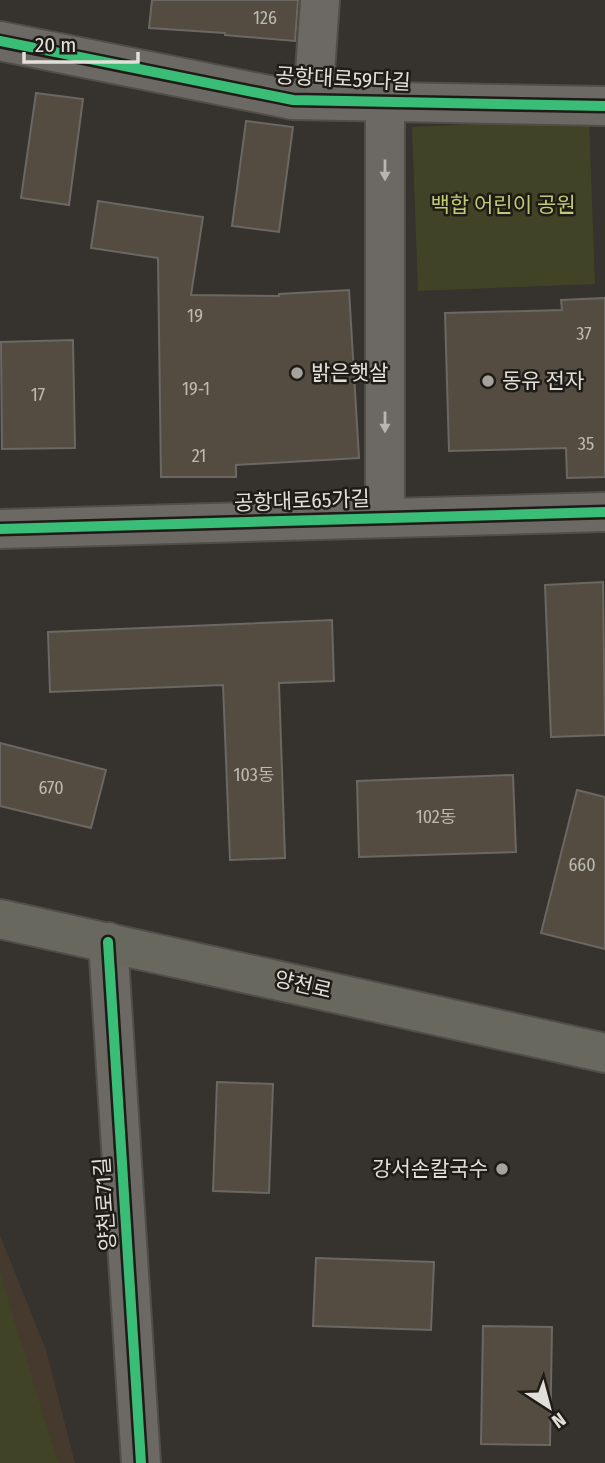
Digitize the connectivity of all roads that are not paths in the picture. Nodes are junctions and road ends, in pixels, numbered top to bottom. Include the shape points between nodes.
1 (320, 0) edge
2 (0, 41) edge
3 (313, 100) junction
4 (386, 102) junction
5 (605, 106) edge
6 (605, 512) edge
7 (385, 518) junction
8 (0, 529) edge
9 (0, 919) edge
10 (108, 942) junction
11 (605, 1053) edge
12 (141, 1463) edge

1 - 3 street, 공항대로59다길
2 - 3 street, 공항대로59다길 via 293,100
3 - 4 street, 공항대로59다길
4 - 5 street, 공항대로59다길
4 -> 7 street, 공항대로59다길
6 - 7 street, 공항대로65가길
7 - 8 street, 공항대로65가길
9 - 10 main road, 양천로
10 - 11 main road, 양천로
10 - 12 street, 양천로71길

